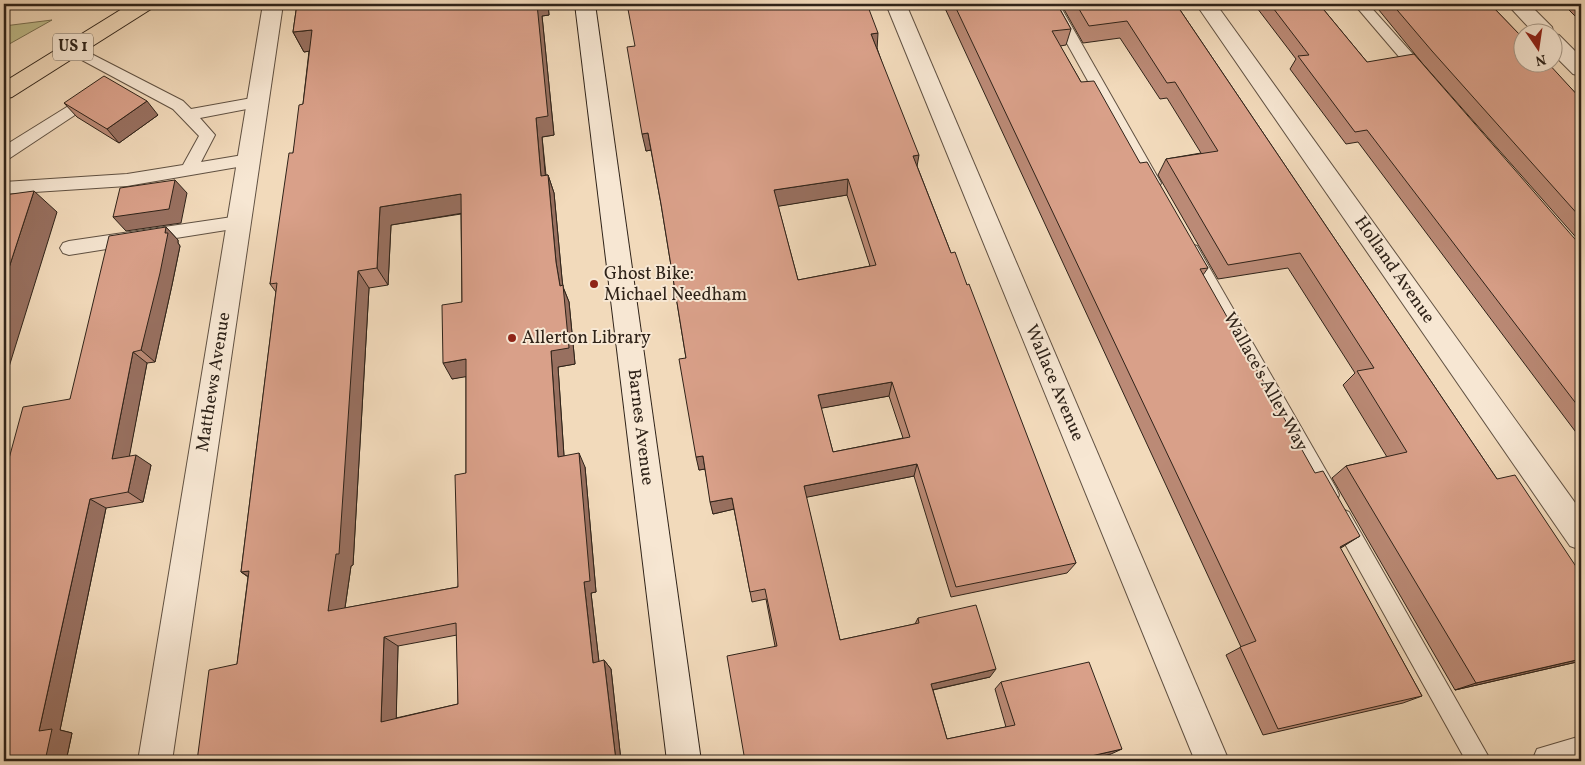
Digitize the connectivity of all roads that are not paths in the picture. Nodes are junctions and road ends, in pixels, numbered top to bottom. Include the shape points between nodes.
1 (144, 4) edge
2 (274, 4) edge
3 (585, 4) edge
4 (896, 4) edge
5 (1052, 4) edge
6 (1206, 4) edge
7 (1361, 4) edge
8 (1517, 4) edge
9 (1535, 22) edge
10 (72, 49) junction
11 (1562, 50) edge
12 (1581, 69) edge
13 (124, 76) junction
14 (1434, 88) edge
15 (4, 92) edge
16 (258, 102) junction
17 (188, 115) junction
18 (4, 154) edge
19 (249, 160) junction
20 (189, 169) junction
21 (4, 188) edge
22 (1160, 195) edge
23 (239, 222) junction
24 (1184, 239) edge
25 (69, 248) dead end
26 (1581, 536) edge
27 (1581, 753) edge
28 (155, 761) edge
29 (684, 761) edge
30 (1212, 761) edge
31 (1479, 761) edge
32 (1549, 761) edge

1 - 10 main road, US 1
2 - 16 street, Matthews Avenue
3 - 29 street, Barnes Avenue
4 - 30 street, Wallace Avenue
5 - 22 lane
6 - 26 street, Holland Avenue
7 - 14 lane
8 - 9 street
10 - 13 lane
10 - 15 main road, US 1
11 - 12 street
13 - 17 lane via 178,105
13 - 18 lane
16 - 17 lane
16 - 19 street, Matthews Avenue
17 - 20 lane via 207,135
19 - 20 lane
19 - 23 street, Matthews Avenue
20 - 21 lane via 127,180
23 - 25 lane
23 - 28 street, Matthews Avenue
24 - 31 lane, Wallace's Alley Way
27 - 32 street

